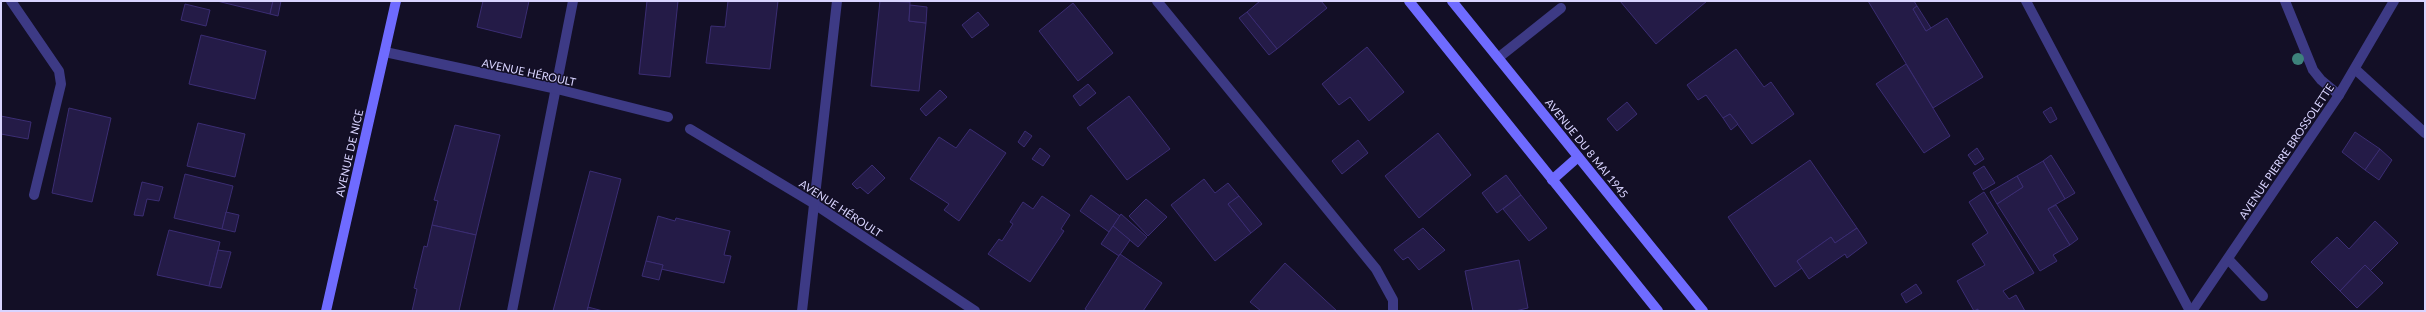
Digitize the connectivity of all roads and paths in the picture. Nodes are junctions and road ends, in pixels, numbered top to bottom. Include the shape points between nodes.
1 (11, 1) edge
2 (396, 1) edge
3 (573, 1) edge
4 (837, 1) edge
5 (1157, 1) edge
6 (1409, 1) edge
7 (1452, 1) edge
8 (2026, 1) edge
9 (2285, 1) edge
10 (2394, 1) edge
11 (1561, 8) dead end
12 (385, 52) junction
13 (1498, 58) junction
14 (2355, 69) junction
15 (557, 90) junction
16 (2339, 95) junction
17 (668, 117) dead end
18 (690, 128) dead end
19 (2425, 133) edge
20 (1578, 157) junction
21 (1552, 180) junction
22 (34, 195) dead end
23 (813, 203) junction
24 (2228, 259) junction
25 (2263, 296) dead end
26 (326, 311) edge
27 (512, 311) edge
28 (802, 311) edge
29 (975, 311) edge
30 (1393, 311) edge
31 (1658, 311) edge
32 (1703, 311) edge
33 (2191, 311) edge

1 - 22 street via 59,71 61,84
2 - 12 main road, AVENUE DE NICE
3 - 15 street
4 - 23 street
5 - 30 street via 1376,269 1393,300
6 - 21 main road
7 - 13 main road, AVENUE DU 8 MAI 1945
8 - 33 street
9 - 16 street via 2313,70 2320,80
10 - 14 street, AVENUE PIERRE BROSSOLETTE
11 - 13 street
12 - 15 street, AVENUE HÉROULT
12 - 26 main road, AVENUE DE NICE
13 - 20 main road, AVENUE DU 8 MAI 1945
14 - 16 street, AVENUE PIERRE BROSSOLETTE
14 - 19 street
15 - 17 street, AVENUE HÉROULT
15 - 27 street
16 - 24 street, AVENUE PIERRE BROSSOLETTE
18 - 23 street, AVENUE HÉROULT
20 - 21 main road
20 - 32 main road, AVENUE DU 8 MAI 1945
21 - 31 main road
23 - 28 street
23 - 29 street, AVENUE HÉROULT
24 - 25 street
24 - 33 street, AVENUE PIERRE BROSSOLETTE

